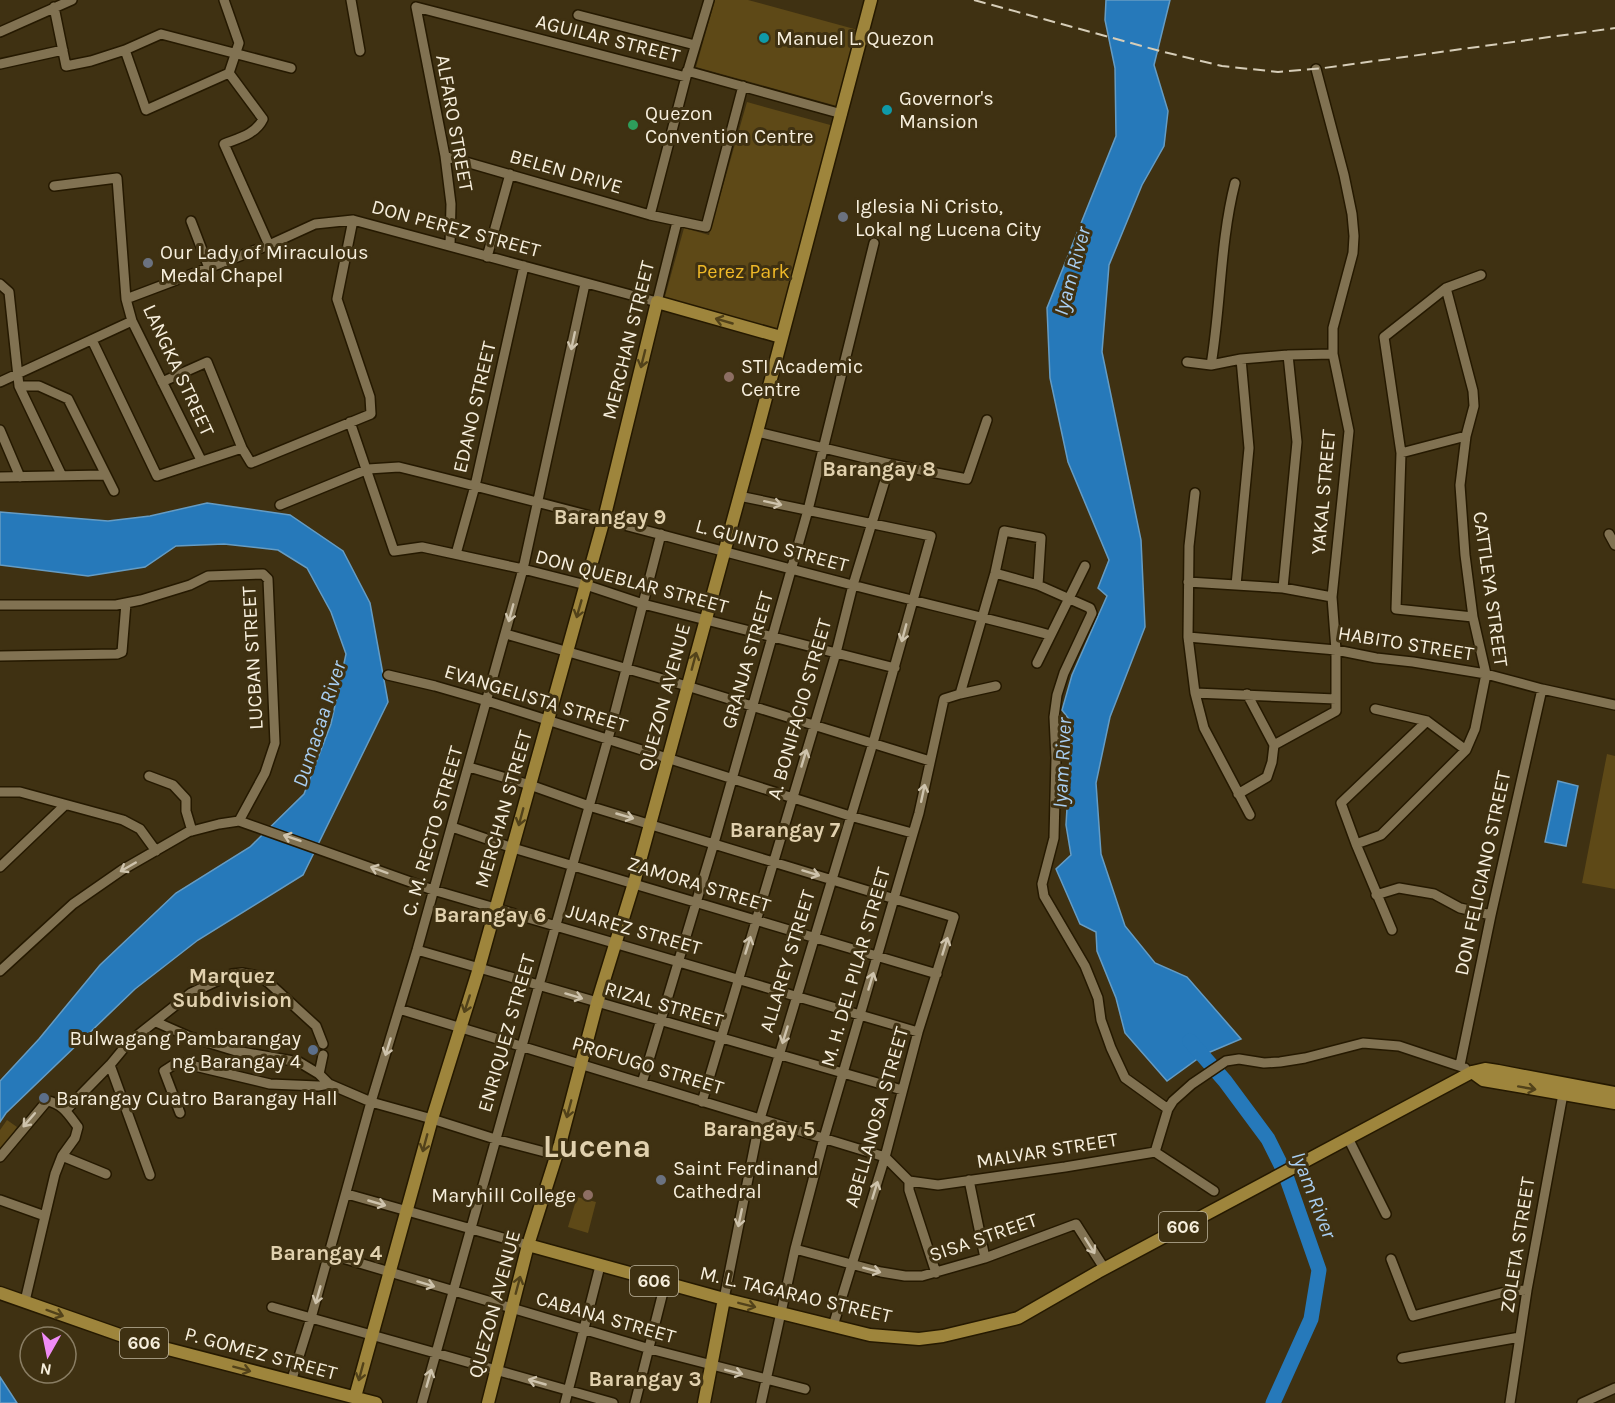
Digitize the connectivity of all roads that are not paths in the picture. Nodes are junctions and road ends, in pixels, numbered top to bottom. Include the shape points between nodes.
1 (72, 0) edge
2 (224, 0) edge
3 (351, 0) edge
4 (709, 0) edge
5 (871, 0) edge
6 (413, 4) edge
7 (54, 8) junction
8 (578, 15) dead end
9 (0, 32) edge
10 (695, 45) junction
11 (63, 50) junction
12 (125, 50) junction
13 (360, 51) dead end
14 (236, 53) junction
15 (0, 64) edge
16 (291, 68) dead end
17 (1316, 69) dead end
18 (229, 73) junction
19 (687, 74) junction
20 (743, 87) junction
21 (842, 114) junction
22 (445, 156) junction
23 (510, 174) junction
24 (1235, 183) dead end
25 (54, 186) dead end
26 (650, 215) junction
27 (353, 220) junction
28 (191, 221) dead end
29 (676, 222) junction
30 (874, 243) dead end
31 (269, 245) junction
32 (450, 246) junction
33 (487, 257) junction
34 (524, 266) junction
35 (209, 268) junction
36 (1481, 275) dead end
37 (0, 284) edge
38 (585, 284) junction
39 (1446, 288) junction
40 (126, 299) junction
41 (657, 302) junction
42 (132, 321) junction
43 (781, 337) junction
44 (92, 340) junction
45 (1333, 354) junction
46 (1288, 355) junction
47 (1241, 359) junction
48 (1187, 362) dead end
49 (1211, 365) junction
50 (17, 374) junction
51 (0, 382) edge
52 (162, 382) junction
53 (20, 386) junction
54 (987, 420) dead end
55 (350, 422) junction
56 (0, 430) edge
57 (757, 432) junction
58 (1466, 436) junction
59 (242, 448) junction
60 (824, 448) junction
61 (1401, 453) junction
62 (201, 460) junction
63 (890, 464) junction
64 (368, 469) junction
65 (61, 474) junction
66 (105, 475) junction
67 (0, 477) edge
68 (20, 477) junction
69 (475, 486) junction
70 (114, 491) dead end
71 (1195, 494) dead end
72 (739, 496) junction
73 (539, 502) junction
74 (280, 505) dead end
75 (808, 510) junction
76 (604, 519) junction
77 (872, 524) junction
78 (661, 534) junction
79 (1609, 534) dead end
80 (1615, 545) edge
81 (723, 550) junction
82 (456, 554) junction
83 (1085, 566) dead end
84 (523, 569) junction
85 (791, 569) junction
86 (995, 573) junction
87 (1188, 582) junction
88 (586, 585) junction
89 (853, 585) junction
90 (1038, 585) junction
91 (1236, 585) junction
92 (1283, 588) junction
93 (1332, 597) junction
94 (1069, 599) junction
95 (913, 600) junction
96 (126, 603) junction
97 (643, 604) junction
98 (0, 605) edge
99 (982, 616) junction
100 (1473, 617) junction
101 (705, 620) junction
102 (506, 634) junction
103 (1050, 635) junction
104 (772, 636) junction
105 (1188, 637) junction
106 (1336, 650) junction
107 (567, 652) junction
108 (836, 653) junction
109 (0, 656) edge
110 (1037, 663) dead end
111 (626, 668) junction
112 (894, 668) junction
113 (1486, 674) junction
114 (388, 675) dead end
115 (687, 686) junction
116 (996, 686) dead end
117 (1542, 689) junction
118 (1195, 693) junction
119 (960, 694) junction
120 (1246, 694) junction
121 (1336, 699) junction
122 (487, 701) junction
123 (1615, 705) edge
124 (752, 706) junction
125 (1375, 709) dead end
126 (548, 721) junction
127 (1427, 721) junction
128 (814, 725) junction
129 (608, 739) junction
130 (873, 743) junction
131 (1274, 745) junction
132 (1466, 750) junction
133 (668, 758) junction
134 (930, 761) junction
135 (469, 767) junction
136 (149, 776) dead end
137 (732, 779) junction
138 (530, 785) junction
139 (0, 792) edge
140 (1238, 794) junction
141 (792, 798) junction
142 (65, 805) junction
143 (589, 806) junction
144 (1250, 814) dead end
145 (850, 816) junction
146 (239, 821) junction
147 (650, 823) junction
148 (452, 827) junction
149 (192, 831) junction
150 (912, 832) junction
151 (714, 843) junction
152 (1356, 844) junction
153 (513, 848) junction
154 (156, 851) junction
155 (773, 861) junction
156 (573, 866) junction
157 (0, 867) edge
158 (832, 879) junction
159 (634, 883) junction
160 (433, 890) junction
161 (1376, 895) junction
162 (895, 900) junction
163 (696, 902) junction
164 (495, 907) junction
165 (1491, 915) junction
166 (756, 920) junction
167 (555, 924) junction
168 (1392, 930) dead end
169 (816, 939) junction
170 (617, 942) junction
171 (417, 950) junction
172 (878, 958) junction
173 (678, 961) junction
174 (1, 968) edge
175 (479, 968) junction
176 (937, 975) junction
177 (738, 978) junction
178 (538, 986) junction
179 (797, 996) junction
180 (597, 1003) junction
181 (399, 1009) junction
182 (860, 1016) junction
183 (659, 1021) junction
184 (156, 1022) junction
185 (460, 1027) junction
186 (918, 1032) junction
187 (721, 1038) junction
188 (322, 1044) dead end
189 (523, 1046) junction
190 (323, 1055) dead end
191 (779, 1056) junction
192 (582, 1064) junction
193 (110, 1065) junction
194 (1460, 1065) junction
195 (1472, 1072) junction
196 (319, 1074) junction
197 (843, 1074) junction
198 (642, 1083) junction
199 (328, 1084) junction
200 (902, 1090) junction
201 (1615, 1093) edge
202 (1563, 1094) junction
203 (371, 1102) junction
204 (702, 1102) junction
205 (1615, 1103) edge
206 (1168, 1109) junction
207 (66, 1110) junction
208 (180, 1113) dead end
209 (432, 1119) junction
210 (760, 1119) junction
211 (824, 1138) junction
212 (1348, 1138) junction
213 (495, 1139) junction
214 (1155, 1152) junction
215 (62, 1155) junction
216 (556, 1155) junction
217 (885, 1156) junction
218 (0, 1157) edge
219 (106, 1174) dead end
220 (150, 1175) dead end
221 (969, 1180) junction
222 (909, 1181) junction
223 (1214, 1191) dead end
224 (347, 1194) junction
225 (0, 1200) edge
226 (407, 1211) junction
227 (1386, 1214) dead end
228 (45, 1216) junction
229 (470, 1230) junction
230 (528, 1245) junction
231 (795, 1249) junction
232 (329, 1254) junction
233 (985, 1258) junction
234 (1391, 1259) dead end
235 (851, 1264) junction
236 (600, 1266) junction
237 (1104, 1268) junction
238 (390, 1272) junction
239 (936, 1273) junction
240 (665, 1284) junction
241 (1527, 1290) junction
242 (453, 1292) junction
243 (0, 1293) edge
244 (724, 1299) junction
245 (25, 1301) junction
246 (272, 1307) dead end
247 (512, 1309) junction
248 (781, 1313) junction
249 (311, 1318) junction
250 (833, 1326) junction
251 (584, 1329) junction
252 (371, 1334) junction
253 (1521, 1336) junction
254 (650, 1349) junction
255 (436, 1353) junction
256 (1402, 1358) dead end
257 (712, 1366) junction
258 (497, 1370) junction
259 (766, 1380) junction
260 (291, 1382) junction
261 (1615, 1388) edge
262 (805, 1389) dead end
263 (568, 1391) junction
264 (354, 1400) edge
265 (376, 1403) edge
266 (422, 1403) edge
267 (488, 1403) edge
268 (565, 1403) edge
269 (613, 1403) edge
270 (635, 1403) edge
271 (704, 1403) edge
272 (761, 1403) edge
273 (1510, 1403) edge
274 (1582, 1403) edge

1 - 7 street
2 - 14 street via 240,44
3 - 13 street
4 - 10 street
5 - 21 main road, QUEZON AVENUE
6 - 19 street, AGUILAR STREET
6 - 22 street, ALFARO STREET
7 - 9 street
7 - 11 street
8 - 10 street
10 - 19 street
11 - 12 street via 66,66
11 - 15 street
12 - 14 street via 161,34
12 - 18 street via 146,110
14 - 16 street
14 - 18 street
17 - 45 street, YAKAL STREET via 1352,214 1353,253 1333,328
18 - 31 street via 263,119 252,132 224,144
19 - 20 street, AGUILAR STREET
19 - 26 street
20 - 21 street, AGUILAR STREET
20 - 29 street, BELEN DRIVE via 706,227
21 - 43 main road, QUEZON AVENUE
22 - 23 street, BELEN DRIVE
22 - 32 street, ALFARO STREET via 451,204
23 - 26 street, BELEN DRIVE
23 - 33 street
24 - 49 street via 1228,210
25 - 40 street, LANGKA STREET via 117,178
26 - 29 street, BELEN DRIVE
27 - 31 street, DON PEREZ STREET via 315,224
27 - 32 street, DON PEREZ STREET
27 - 55 street via 336,299 370,397 371,414
28 - 35 street
29 - 41 street, MERCHAN STREET
30 - 60 street, GRANJA STREET
31 - 35 street, DON PEREZ STREET
32 - 33 street, DON PEREZ STREET
33 - 34 street, DON PEREZ STREET
34 - 38 street, DON PEREZ STREET
34 - 69 street, EDANO STREET
35 - 40 street, DON PEREZ STREET
36 - 39 street
37 - 50 street via 9,292
38 - 41 street, DON PEREZ STREET
38 -> 73 street, C. M. RECTO STREET
39 - 58 street, CATTLEYA STREET via 1473,391 1474,406
39 - 61 street via 1384,338
40 - 42 street, LANGKA STREET
43 -> 41 main road, DON PEREZ STREET
41 -> 76 main road, MERCHAN STREET
42 - 44 street
42 - 52 street, LANGKA STREET
43 - 57 main road, QUEZON AVENUE
44 - 50 street
44 - 62 street via 157,476
45 - 46 street
45 - 93 street, YAKAL STREET via 1349,431
46 - 47 street
46 - 92 street via 1297,442
47 - 49 street
47 - 91 street via 1249,447
48 - 49 street
50 - 51 street
50 - 53 street
52 - 59 street via 207,362
52 - 62 street, LANGKA STREET
53 - 65 street
53 - 66 street via 39,386 68,399
54 - 63 street via 968,479
55 - 59 street via 250,463
55 - 64 street
56 - 68 street
57 - 60 street
57 - 72 main road, QUEZON AVENUE
58 - 61 street
58 - 100 street, CATTLEYA STREET via 1460,485
59 - 62 street
60 - 63 street
60 - 75 street, GRANJA STREET
61 - 100 street via 1396,609
63 - 77 street, A. BONIFACIO STREET
64 - 69 street, L. GUINTO STREET via 399,467
64 - 74 street, L. GUINTO STREET
64 - 82 street, DON QUEBLAR STREET via 394,551 422,547
65 - 66 street
65 - 68 street
66 - 70 street
67 - 68 street
69 - 73 street, L. GUINTO STREET
69 - 82 street, EDANO STREET
71 - 87 street
72 -> 75 street
72 - 81 main road, QUEZON AVENUE
73 - 76 street, L. GUINTO STREET
73 - 84 street, C. M. RECTO STREET
75 - 77 street
75 - 85 street, GRANJA STREET
76 - 78 street, L. GUINTO STREET
76 - 88 main road, MERCHAN STREET
77 - 89 street, A. BONIFACIO STREET
77 - 95 street, ALLAREY STREET via 931,536
78 - 81 street, L. GUINTO STREET
78 - 97 street, ENRIQUEZ STREET
79 - 80 street
81 - 85 street, L. GUINTO STREET
81 - 101 main road, QUEZON AVENUE
82 - 84 street, DON QUEBLAR STREET
83 - 94 street
84 - 88 street, DON QUEBLAR STREET
84 -> 102 street, C. M. RECTO STREET
85 - 89 street, L. GUINTO STREET
85 - 104 street, GRANJA STREET
86 - 90 street
86 - 90 street via 1004,531 1041,538
86 - 99 street
87 - 91 street
87 - 105 street
88 - 97 street, DON QUEBLAR STREET
88 -> 107 main road, MERCHAN STREET
89 - 95 street, L. GUINTO STREET
89 - 108 street, A. BONIFACIO STREET
90 - 94 street
91 - 92 street
92 - 93 street
93 - 106 street, YAKAL STREET
94 - 103 street
94 - 206 street via 1090,608 1092,613 1057,695 1054,838 1042,884 1044,896 1085,966 1111,1048 1125,1078
95 - 99 street, L. GUINTO STREET
95 -> 112 street, ALLAREY STREET
96 - 98 street, LUCBAN STREET
96 - 109 street via 122,652
96 - 146 street, LUCBAN STREET via 208,576 263,574 268,579 274,743 265,773
97 - 101 street, DON QUEBLAR STREET
97 - 111 street, ENRIQUEZ STREET
99 - 103 street, L. GUINTO STREET
99 - 119 street
100 - 113 street, CATTLEYA STREET
101 - 104 street, DON QUEBLAR STREET
115 -> 101 main road, QUEZON AVENUE
102 - 107 street
102 - 122 street, C. M. RECTO STREET
103 - 110 street
104 - 108 street, DON QUEBLAR STREET
104 - 124 street, GRANJA STREET
105 - 106 street, HABITO STREET
105 - 118 street
106 - 113 street, HABITO STREET
106 - 121 street, YAKAL STREET
107 - 111 street
107 - 126 main road, MERCHAN STREET
108 - 112 street, DON QUEBLAR STREET
108 - 128 street, A. BONIFACIO STREET
111 - 115 street
111 - 129 street, ENRIQUEZ STREET
112 - 130 street, ALLAREY STREET
113 - 117 street, HABITO STREET
113 - 132 street, CATTLEYA STREET via 1475,729
114 - 122 street, EVANGELISTA STREET
115 - 124 street
115 - 133 main road, QUEZON AVENUE
116 - 119 street
117 - 123 street, HABITO STREET
117 - 165 street, DON FELICIANO STREET
118 - 120 street
118 - 140 street via 1204,728
119 - 134 street, M. H. DEL PILAR STREET via 944,699
120 - 121 street
120 - 131 street
121 - 131 street, YAKAL STREET via 1336,711
122 - 126 street, EVANGELISTA STREET
122 - 135 street, C. M. RECTO STREET
124 - 128 street
124 - 137 street, GRANJA STREET
125 - 127 street
126 - 129 street, EVANGELISTA STREET
126 - 138 main road, MERCHAN STREET
127 - 132 street
127 - 152 street via 1341,804
128 - 130 street
141 -> 128 street, A. BONIFACIO STREET
129 - 133 street, EVANGELISTA STREET
129 - 143 street, ENRIQUEZ STREET
130 - 134 street
130 - 145 street, ALLAREY STREET
131 - 140 street via 1267,777
132 - 152 street, CATTLEYA STREET via 1381,835
133 - 137 street, EVANGELISTA STREET
133 - 147 main road, QUEZON AVENUE
150 -> 134 street, M. H. DEL PILAR STREET
135 - 138 street
135 - 148 street, C. M. RECTO STREET
136 - 149 street via 173,785 186,799
137 - 141 street, EVANGELISTA STREET
137 - 151 street, GRANJA STREET
138 - 143 street
138 -> 153 main road, MERCHAN STREET
139 - 142 street via 20,792
140 - 144 street
141 - 145 street, EVANGELISTA STREET
141 - 155 street, A. BONIFACIO STREET
142 - 154 street via 123,820 140,829
142 - 157 street
143 -> 147 street
143 - 156 street, ENRIQUEZ STREET
145 - 150 street, EVANGELISTA STREET
145 - 158 street, ALLAREY STREET
146 - 149 street
160 -> 146 street, JUAREZ STREET
147 - 151 street
147 - 159 main road, QUEZON AVENUE
148 - 153 street, ZAMORA STREET
148 - 160 street, C. M. RECTO STREET
149 - 154 street
150 - 162 street, M. H. DEL PILAR STREET
151 - 155 street
151 - 163 street, GRANJA STREET
152 - 161 street
153 - 156 street, ZAMORA STREET
153 - 164 main road, MERCHAN STREET
154 -> 174 street via 73,904
155 -> 158 street
155 - 166 street, A. BONIFACIO STREET
156 - 159 street, ZAMORA STREET
156 - 167 street, ENRIQUEZ STREET
158 - 162 street
158 - 169 street, ALLAREY STREET
159 - 163 street, ZAMORA STREET
159 - 170 main road, QUEZON AVENUE
160 - 164 street, JUAREZ STREET
160 - 171 street, C. M. RECTO STREET
161 - 165 street via 1399,888 1434,894 1460,908
161 - 168 street
162 - 172 street, M. H. DEL PILAR STREET
176 -> 162 street, ABELLANOSA STREET via 954,917
163 - 166 street, ZAMORA STREET
163 - 173 street, GRANJA STREET
164 - 167 street, JUAREZ STREET
164 - 175 main road, MERCHAN STREET
165 - 194 street, DON FELICIANO STREET
166 - 169 street, ZAMORA STREET
177 -> 166 street, A. BONIFACIO STREET
167 - 170 street, JUAREZ STREET
167 - 178 street, ENRIQUEZ STREET
169 - 172 street, ZAMORA STREET
169 - 179 street, ALLAREY STREET
170 - 173 street, JUAREZ STREET
170 - 180 main road, QUEZON AVENUE
171 - 175 street, RIZAL STREET
171 - 181 street, C. M. RECTO STREET
172 - 176 street, ZAMORA STREET
182 -> 172 street, M. H. DEL PILAR STREET
173 - 177 street, JUAREZ STREET
173 - 183 street, GRANJA STREET
175 - 178 street, RIZAL STREET
175 -> 185 main road, MERCHAN STREET
176 - 186 street, ABELLANOSA STREET
177 - 179 street, JUAREZ STREET
177 - 187 street, A. BONIFACIO STREET
178 -> 180 street, RIZAL STREET
178 - 189 street, ENRIQUEZ STREET
179 - 182 street, JUAREZ STREET
179 -> 191 street, ALLAREY STREET
180 - 183 street, RIZAL STREET
180 - 192 main road, QUEZON AVENUE
181 - 185 street, PROFUGO STREET
181 -> 203 street, C. M. RECTO STREET
182 - 186 street, JUAREZ STREET
182 - 197 street, M. H. DEL PILAR STREET
183 - 187 street, RIZAL STREET
183 - 198 street, GRANJA STREET
184 - 188 street via 190,993 242,973 258,976 286,997 316,1026
184 - 193 street via 129,1042
184 - 196 street via 236,1051 299,1062
185 - 189 street, PROFUGO STREET
185 - 209 main road, MERCHAN STREET
186 - 200 street, ABELLANOSA STREET
187 - 191 street, RIZAL STREET
187 - 204 street, A. BONIFACIO STREET
189 - 192 street, PROFUGO STREET
189 - 213 street, ENRIQUEZ STREET
190 - 196 street
191 - 197 street, RIZAL STREET
191 - 210 street, ALLAREY STREET
192 - 198 street, PROFUGO STREET
192 -> 216 main road, QUEZON AVENUE
193 - 207 street
193 - 220 street
194 - 195 street
194 - 206 street via 1399,1046 1363,1043 1280,1062 1239,1059 1222,1063 1192,1084
195 - 201 main road, M. L. TAGARAO STREET / 606 via 1485,1069
195 -> 202 main road via 1483,1080
195 - 212 main road, M. L. TAGARAO STREET / 606
196 - 199 street
197 - 200 street, RIZAL STREET
197 - 211 street, M. H. DEL PILAR STREET
198 - 204 street, PROFUGO STREET
199 - 203 street
199 - 208 street via 270,1084 178,1062 164,1071
200 - 217 street, ABELLANOSA STREET
202 - 205 main road
202 - 241 street, ZOLETA STREET
203 - 209 street
203 - 224 street, C. M. RECTO STREET
204 - 210 street, PROFUGO STREET
206 - 214 street
207 - 215 street via 78,1127
207 -> 218 street via 47,1101
209 - 213 street
209 -> 226 main road, MERCHAN STREET
210 - 211 street, PROFUGO STREET
210 -> 244 street, ALLAREY STREET
211 - 217 street, PROFUGO STREET
211 - 231 street, M. H. DEL PILAR STREET
212 - 227 street
212 - 237 main road, M. L. TAGARAO STREET / 606
213 - 216 street
213 - 229 street, ENRIQUEZ STREET
214 - 221 street, MALVAR STREET
214 - 223 street
215 - 219 street
215 - 228 street
216 - 230 main road, QUEZON AVENUE
217 - 222 street
235 -> 217 street, ABELLANOSA STREET
221 - 222 street, MALVAR STREET via 938,1185
221 - 233 street
222 - 239 street
224 -> 226 street, M. L. TAGARAO STREET
224 - 232 street, C. M. RECTO STREET
225 - 228 street
226 - 229 street, M. L. TAGARAO STREET
226 - 238 main road, MERCHAN STREET
228 - 245 street
229 - 230 street, M. L. TAGARAO STREET
229 - 242 street, ENRIQUEZ STREET
230 - 236 main road, M. L. TAGARAO STREET / 606
247 -> 230 main road, QUEZON AVENUE
231 - 235 street, SISA STREET
231 - 248 street, M. H. DEL PILAR STREET
232 - 238 street, CABANA STREET
232 -> 249 street, C. M. RECTO STREET
233 -> 237 street, SISA STREET via 1076,1224
233 - 239 street, SISA STREET
234 - 241 street via 1413,1316 1509,1291
235 -> 239 street, SISA STREET via 904,1276
235 - 250 street, ABELLANOSA STREET
236 - 240 main road, M. L. TAGARAO STREET / 606
236 - 251 street
237 - 250 main road, M. L. TAGARAO STREET / 606 via 1018,1318 943,1336 905,1339
238 -> 242 street, CABANA STREET
238 - 252 main road, MERCHAN STREET
240 - 244 main road, M. L. TAGARAO STREET / 606
240 - 254 street
241 - 253 street, ZOLETA STREET
242 - 247 street, CABANA STREET
242 - 255 street, ENRIQUEZ STREET
243 - 245 main road, P. GOMEZ STREET / 606
244 -> 248 main road, M. L. TAGARAO STREET / 606
244 - 257 main road, ALLAREY STREET
245 -> 260 main road, P. GOMEZ STREET / 606 via 126,1338
246 - 249 street
247 - 251 street, CABANA STREET
247 - 258 main road, QUEZON AVENUE
248 - 250 main road, M. L. TAGARAO STREET / 606
248 - 259 street, M. H. DEL PILAR STREET
249 - 252 street
249 - 260 street, C. M. RECTO STREET
251 - 254 street, CABANA STREET
251 - 263 street
252 - 255 street
252 -> 264 main road, MERCHAN STREET
253 - 256 street
253 - 273 street, ZOLETA STREET
254 - 257 street, CABANA STREET
254 - 270 street
255 - 258 street
266 -> 255 street, ENRIQUEZ STREET
257 -> 259 street, CABANA STREET
257 - 271 main road, ALLAREY STREET
263 -> 258 street
258 - 267 main road, QUEZON AVENUE
259 - 262 street, CABANA STREET
259 - 272 street, M. H. DEL PILAR STREET
260 - 264 main road, P. GOMEZ STREET / 606
261 - 274 street
263 - 268 street
263 - 269 street
264 - 265 main road, P. GOMEZ STREET / 606

